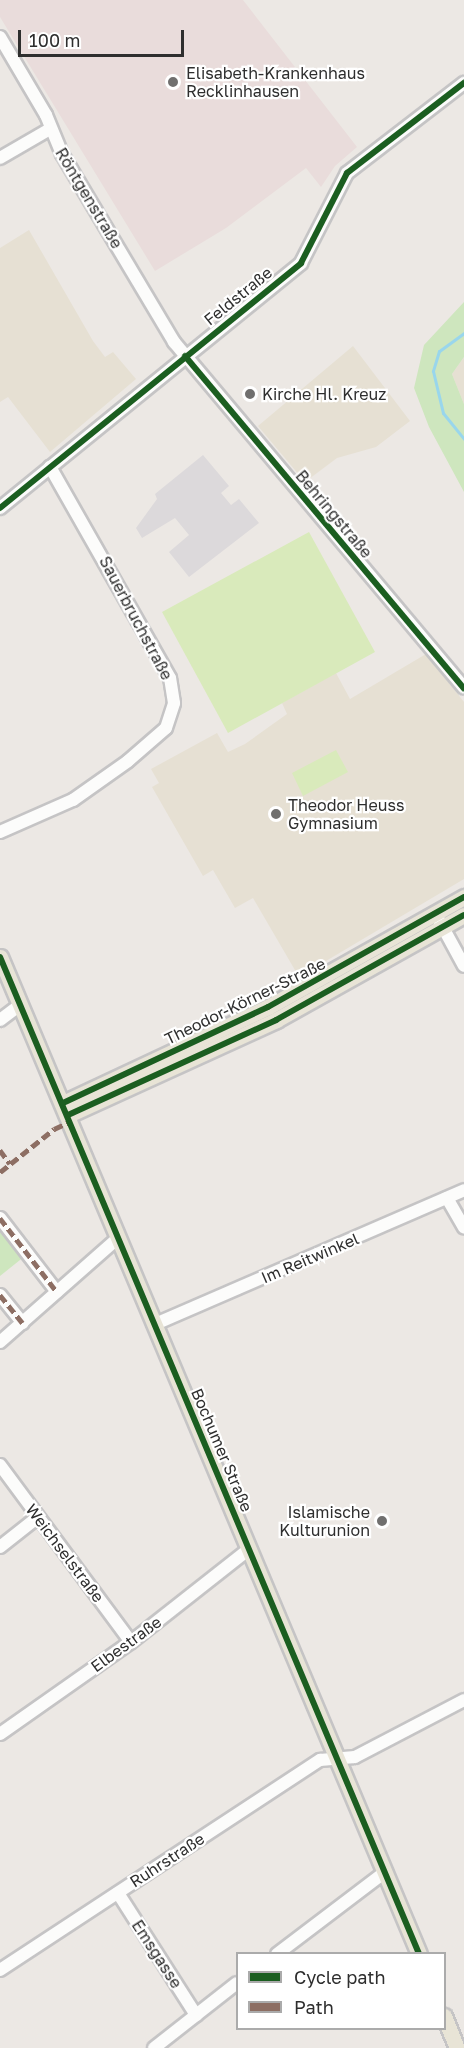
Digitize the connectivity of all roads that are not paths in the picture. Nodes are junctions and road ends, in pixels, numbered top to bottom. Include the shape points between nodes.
1 (0, 37) edge
2 (464, 83) edge
3 (50, 129) junction
4 (0, 158) edge
5 (185, 357) junction
6 (50, 467) junction
7 (0, 507) edge
8 (464, 688) edge
9 (0, 832) edge
10 (464, 897) edge
11 (464, 915) edge
12 (440, 922) junction
13 (0, 957) edge
14 (464, 966) edge
15 (290, 995) junction
16 (20, 1005) junction
17 (297, 1009) junction
18 (0, 1020) edge
19 (66, 1109) junction
20 (464, 1191) edge
21 (447, 1198) junction
22 (0, 1218) edge
23 (464, 1228) edge
24 (118, 1238) junction
25 (57, 1292) junction
26 (0, 1295) edge
27 (23, 1323) junction
28 (155, 1324) junction
29 (0, 1342) edge
30 (0, 1465) edge
31 (38, 1517) junction
32 (0, 1547) edge
33 (249, 1549) junction
34 (131, 1642) junction
35 (464, 1700) edge
36 (0, 1734) edge
37 (337, 1759) junction
38 (385, 1872) junction
39 (118, 1893) junction
40 (278, 1952) edge
41 (419, 1952) edge
42 (0, 1970) edge
43 (236, 1984) edge
44 (196, 2014) junction
45 (446, 2021) edge
46 (154, 2048) edge
47 (457, 2048) edge

1 - 3 street, Röntgenstraße
2 - 5 street, Feldstraße via 347,173 301,263
3 - 4 street
3 - 5 street, Röntgenstraße
5 - 6 street, Feldstraße
5 - 8 street, Behringstraße
6 - 7 street, Feldstraße
6 - 9 street, Sauerbruchstraße via 170,678 174,703 166,728 128,761 73,800
10 - 12 main road, Theodor-Körner-Straße
11 - 12 main road, Theodor-Körner-Straße
12 - 14 street
12 - 15 main road, Theodor-Körner-Straße
12 - 17 main road, Theodor-Körner-Straße
13 - 16 main road, Bochumer Straße
15 - 17 main road, Theodor-Körner-Straße
15 - 19 main road, Theodor-Körner-Straße
16 - 18 street
16 - 19 main road, Bochumer Straße
17 - 19 main road, Theodor-Körner-Straße
19 - 24 main road, Bochumer Straße
20 - 21 street, Im Reitwinkel
21 - 23 street
21 - 28 street, Im Reitwinkel
22 - 25 street
24 - 25 street
24 - 28 main road, Bochumer Straße
25 - 27 street
26 - 27 street
27 - 29 street
28 - 33 main road, Bochumer Straße
30 - 31 street, Weichselstraße
31 - 32 street
31 - 34 street, Weichselstraße
33 - 34 street, Elbestraße
33 - 37 main road, Bochumer Straße
34 - 36 street, Elbestraße
35 - 37 street, Ruhrstraße via 355,1757
37 - 38 main road, Bochumer Straße
37 - 39 street, Ruhrstraße via 320,1760
38 - 40 street
38 - 41 main road, Bochumer Straße
39 - 42 street, Ruhrstraße
39 - 44 street, Emsgasse
43 - 44 street
44 - 46 street
45 - 47 main road

